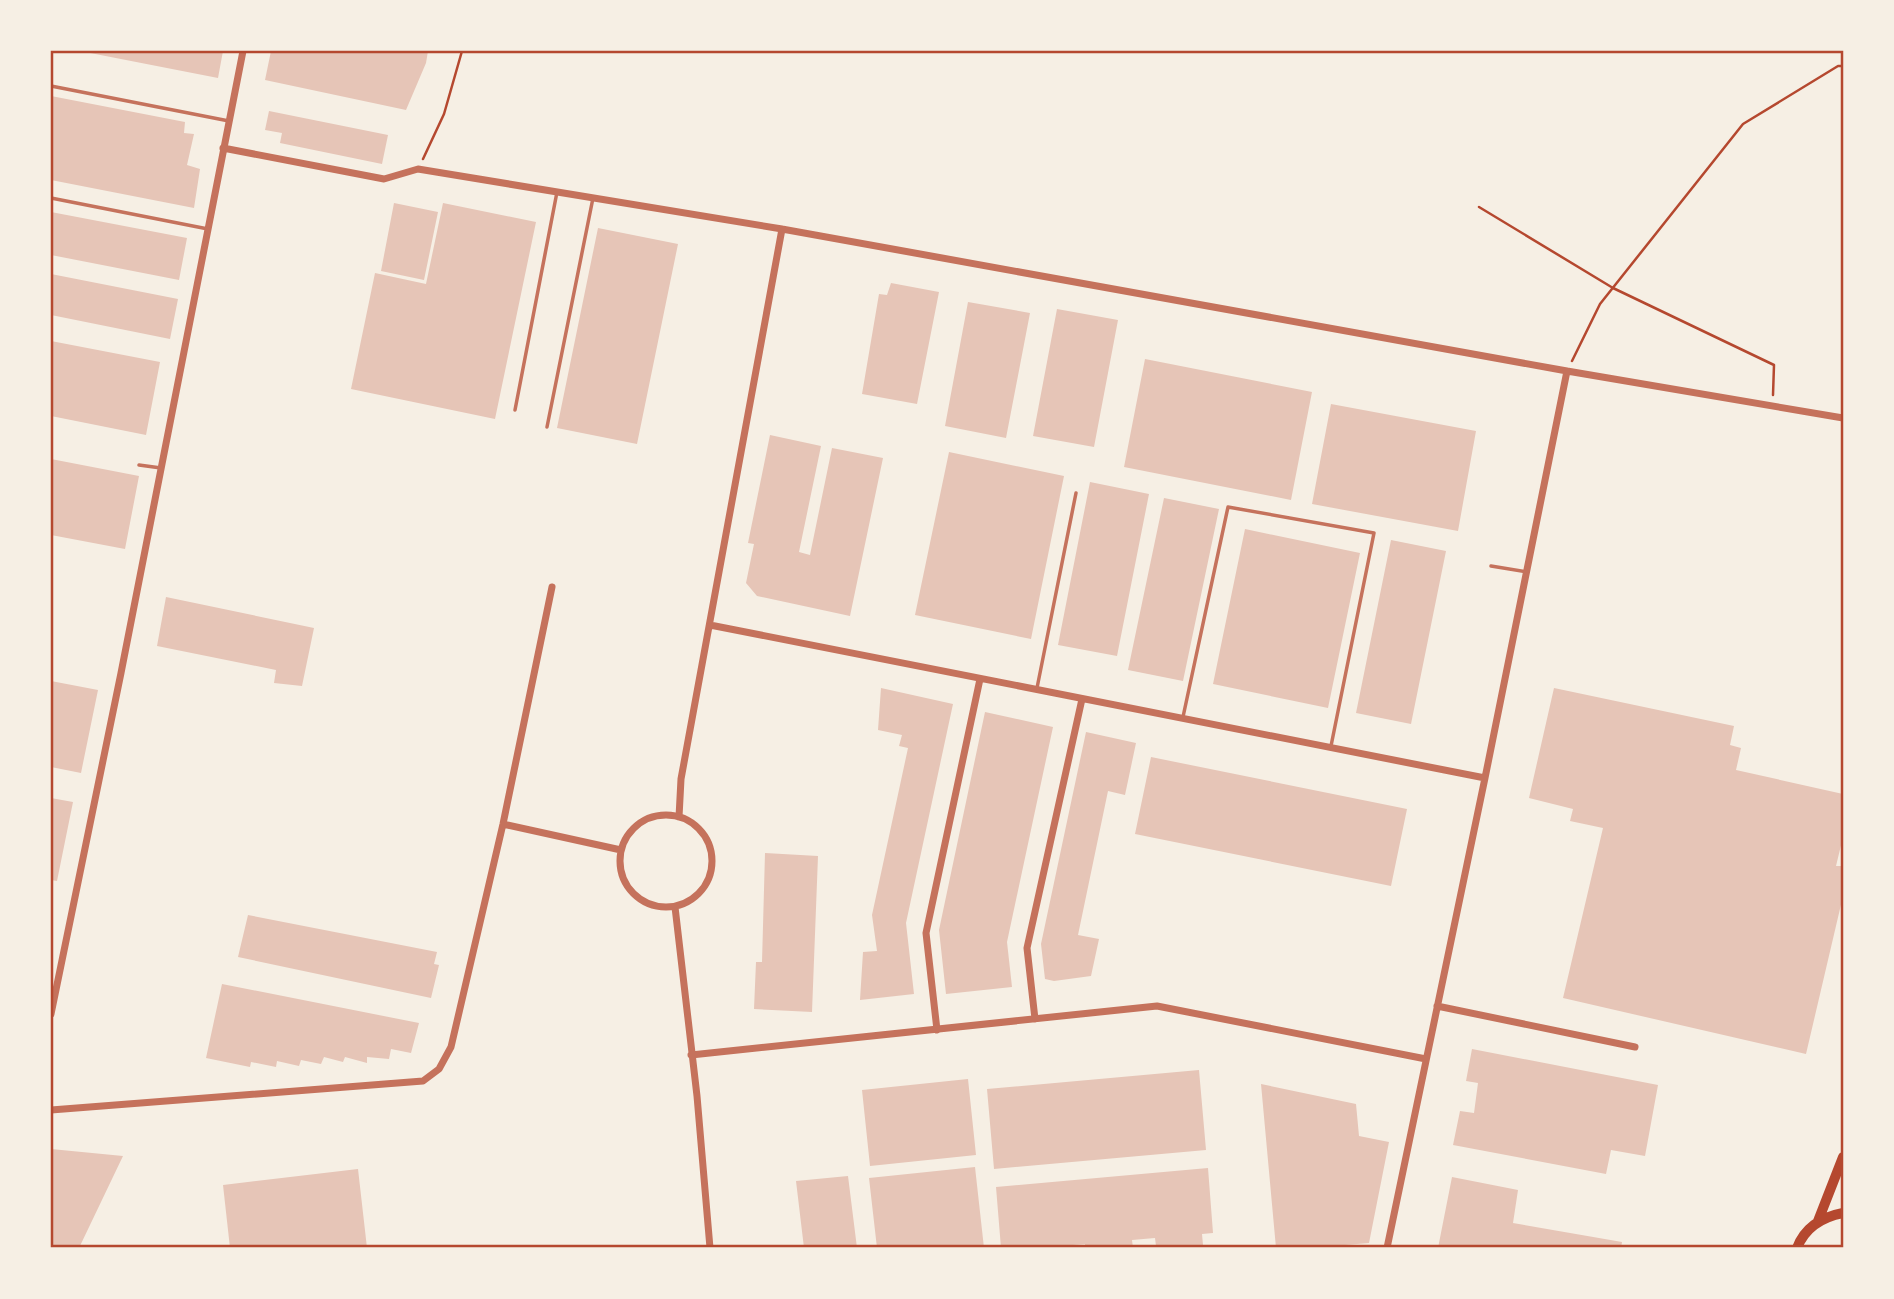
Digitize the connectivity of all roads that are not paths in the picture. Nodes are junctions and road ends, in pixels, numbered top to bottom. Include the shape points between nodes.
1 (243, 51) edge
2 (51, 86) edge
3 (229, 121) junction
4 (223, 148) junction
5 (557, 192) junction
6 (51, 198) edge
7 (593, 198) junction
8 (208, 229) junction
9 (782, 229) junction
10 (1567, 371) junction
11 (514, 410) dead end
12 (1843, 418) edge
13 (547, 427) dead end
14 (139, 465) dead end
15 (161, 468) junction
16 (1076, 492) dead end
17 (1491, 566) dead end
18 (1527, 572) junction
19 (552, 587) dead end
20 (709, 625) junction
21 (980, 679) junction
22 (1036, 690) junction
23 (1082, 699) junction
24 (1183, 719) junction
25 (1330, 748) junction
26 (1485, 778) junction
27 (679, 817) junction
28 (503, 824) junction
29 (621, 850) junction
30 (675, 907) junction
31 (1437, 1006) junction
32 (51, 1014) edge
33 (1035, 1019) junction
34 (937, 1030) junction
35 (1635, 1047) dead end
36 (691, 1055) junction
37 (1426, 1059) junction
38 (51, 1110) edge
39 (1843, 1157) edge
40 (1843, 1213) edge
41 (1818, 1221) junction
42 (710, 1248) edge
43 (1387, 1248) edge
44 (1797, 1248) edge

1 - 3 street
2 - 3 lane
3 - 4 street
4 - 5 street via 384,179 418,169
4 - 8 street
5 - 7 street
5 - 11 lane
6 - 8 lane
7 - 9 street
7 - 13 lane
8 - 15 street
9 - 10 street
9 - 20 street
10 - 12 street
10 - 18 street
14 - 15 lane
15 - 32 street
16 - 22 lane
17 - 18 lane
18 - 26 street
19 - 28 street
20 - 21 street
20 - 27 street via 681,779
21 - 22 street
21 - 34 street via 926,933
22 - 23 street
23 - 24 street
23 - 33 street via 1027,948
24 - 25 street
24 - 25 lane via 1228,507 1374,533
25 - 26 street
26 - 31 street
27 - 29 street via 651,817 638,824
27 - 30 street via 703,834 712,863 701,891
28 - 29 street
28 - 38 street via 451,1047 439,1069 424,1081
29 - 30 street via 621,874 636,897 661,908
30 - 36 street
31 - 35 street
31 - 37 street
33 - 34 street
33 - 37 street via 1157,1006
34 - 36 street
36 - 42 street
37 - 43 street
39 - 41 main road
40 - 41 main road
41 - 44 main road

